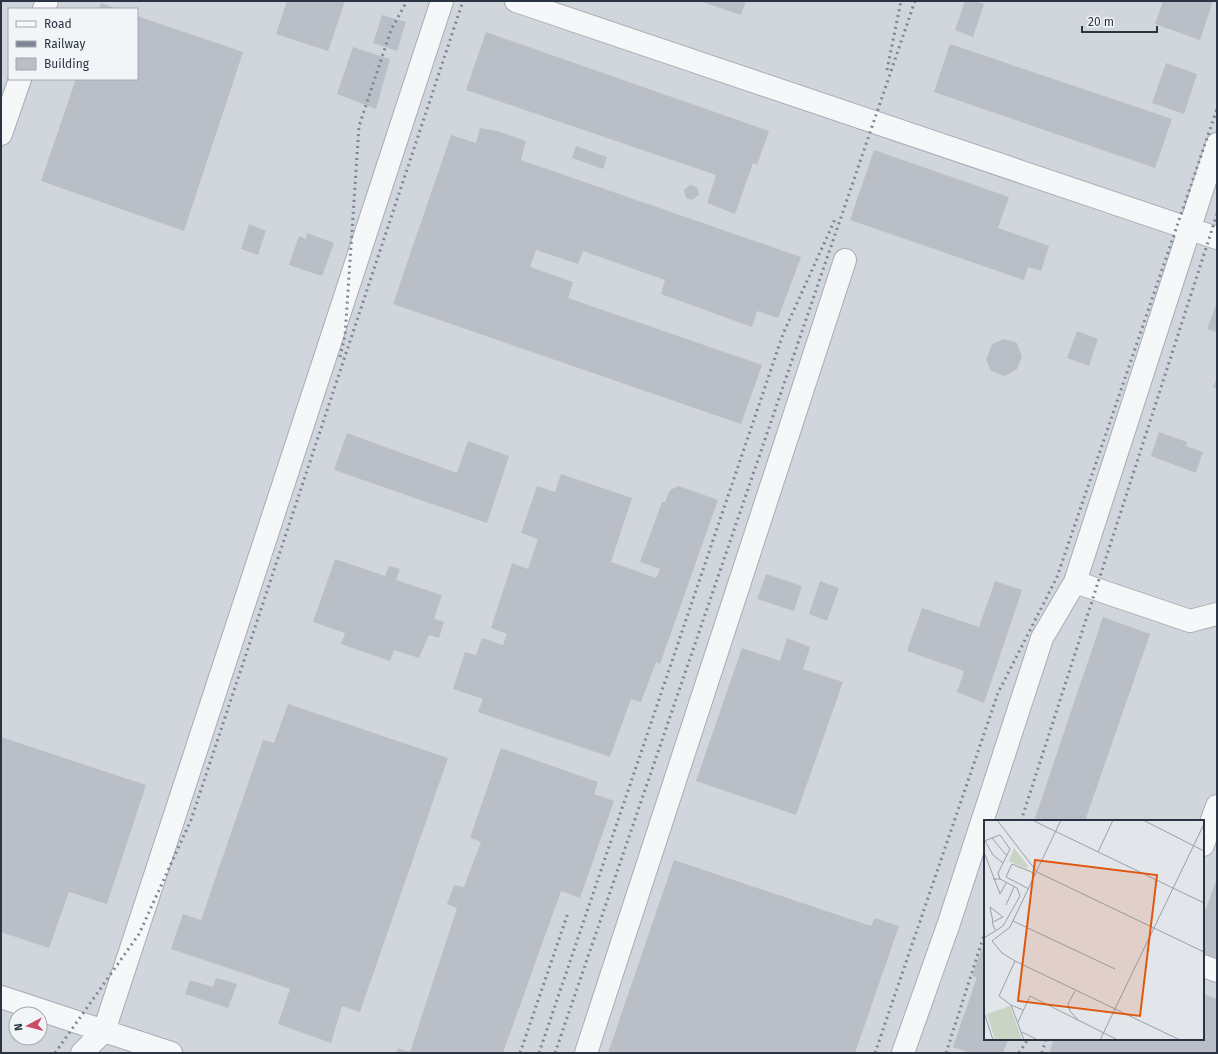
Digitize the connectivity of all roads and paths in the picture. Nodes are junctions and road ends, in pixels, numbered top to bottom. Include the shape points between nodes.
1 (442, 1) edge
2 (516, 1) edge
3 (20, 80) edge
4 (1, 134) edge
5 (1217, 144) edge
6 (1188, 229) junction
7 (1217, 238) edge
8 (845, 260) dead end
9 (1075, 582) junction
10 (1217, 614) edge
11 (1217, 806) edge
12 (1204, 842) edge
13 (1204, 966) edge
14 (1217, 971) edge
15 (1, 997) edge
16 (114, 1040) edge
17 (82, 1053) edge
18 (171, 1053) edge
19 (586, 1053) edge
20 (903, 1053) edge

1 - 16 street
2 - 6 street
3 - 4 street
5 - 6 street
6 - 7 street
6 - 9 street
8 - 19 street
9 - 10 street via 1190,621
9 - 20 street via 1042,638 949,924
11 - 12 street
13 - 14 street
15 - 16 street
16 - 17 street
16 - 18 street

